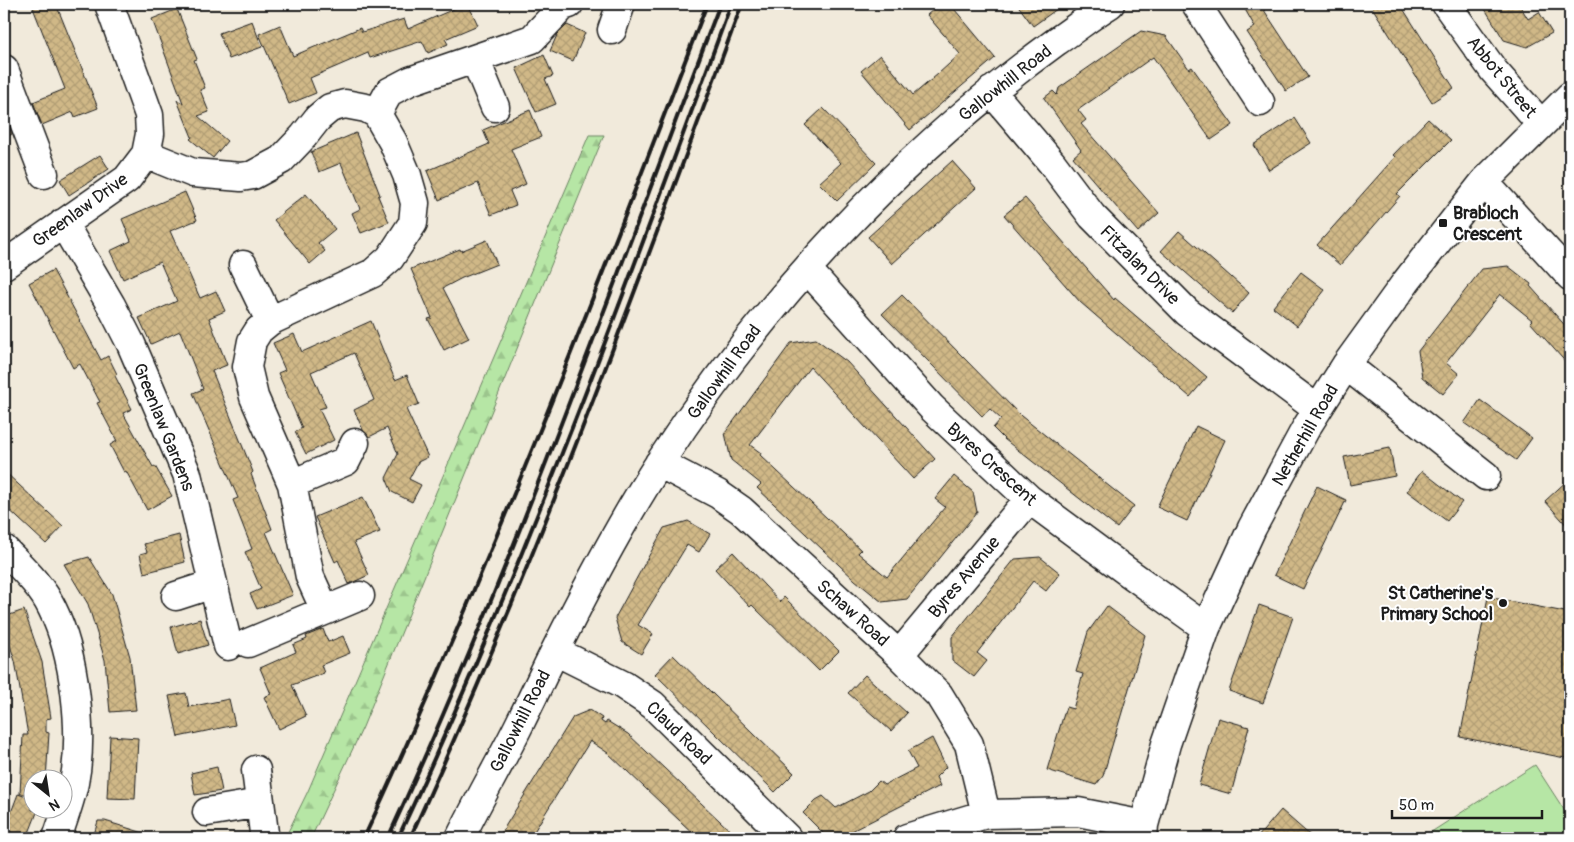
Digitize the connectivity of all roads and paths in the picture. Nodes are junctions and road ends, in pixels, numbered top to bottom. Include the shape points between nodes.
1 (109, 4) edge
2 (569, 4) edge
3 (621, 4) edge
4 (1110, 4) edge
5 (1196, 4) edge
6 (1446, 4) edge
7 (612, 30) dead end
8 (475, 59) junction
9 (4, 69) edge
10 (991, 91) junction
11 (1570, 96) edge
12 (1260, 102) dead end
13 (495, 107) dead end
14 (377, 114) junction
15 (1541, 124) junction
16 (146, 154) junction
17 (44, 174) dead end
18 (1484, 182) junction
19 (63, 223) junction
20 (4, 265) edge
21 (243, 265) dead end
22 (806, 268) junction
23 (1570, 276) edge
24 (270, 321) junction
25 (1346, 365) junction
26 (1318, 409) junction
27 (355, 443) dead end
28 (659, 462) junction
29 (1486, 476) dead end
30 (292, 484) junction
31 (1029, 499) junction
32 (4, 549) edge
33 (213, 584) junction
34 (176, 596) dead end
35 (360, 596) dead end
36 (325, 610) junction
37 (1206, 628) junction
38 (555, 651) junction
39 (899, 656) junction
40 (256, 770) dead end
41 (260, 803) junction
42 (207, 812) dead end
43 (986, 814) junction
44 (1148, 834) edge
45 (58, 838) edge
46 (263, 838) edge
47 (460, 838) edge
48 (786, 838) edge
49 (907, 838) edge

1 - 16 street, Greenlaw Drive via 149,115
2 - 8 street via 563,6 532,39
3 - 7 street
4 - 10 street, Gallowhill Road
5 - 12 street
6 - 15 street, Abbot Street via 1494,71
8 - 13 street
8 - 14 street via 410,81 389,92
9 - 17 street
10 - 22 street, Gallowhill Road via 880,191
10 - 26 street, Fitzalan Drive via 1092,216 1187,312
11 - 15 street, Netherhill Road
14 - 16 street via 345,104 330,108 281,160 253,175 193,173
14 - 24 street via 394,142 407,175 415,203 413,223 390,258 374,273
15 - 18 street, Netherhill Road
16 - 19 street, Greenlaw Drive via 127,179
18 - 23 street
18 - 25 street, Netherhill Road
19 - 20 street, Greenlaw Drive
19 - 33 street, Greenlaw Gardens via 127,336 187,474
21 - 24 street
22 - 28 street, Gallowhill Road via 750,335
22 - 31 street, Byres Crescent via 932,408
24 - 30 street via 252,341 247,367 254,397
25 - 26 street, Netherhill Road
25 - 29 street
26 - 37 street, Netherhill Road via 1252,528
27 - 30 street via 346,461
28 - 38 street, Gallowhill Road via 609,547
28 - 39 street, Schaw Road via 741,510
30 - 36 street via 310,577
31 - 37 street, Byres Crescent
31 - 39 street, Byres Avenue
32 - 45 street via 34,580 52,606 64,636 76,698 78,740 74,783
33 - 34 street
33 - 36 street, Greenlaw Gardens via 238,644
35 - 36 street
37 - 44 street, Netherhill Road via 1166,744
38 - 47 street, Gallowhill Road
38 - 48 street, Claud Road via 623,685 653,705
39 - 43 street, Schaw Road via 939,695 968,744
40 - 41 street
41 - 42 street
41 - 46 street
43 - 44 street via 1078,812
43 - 49 street

